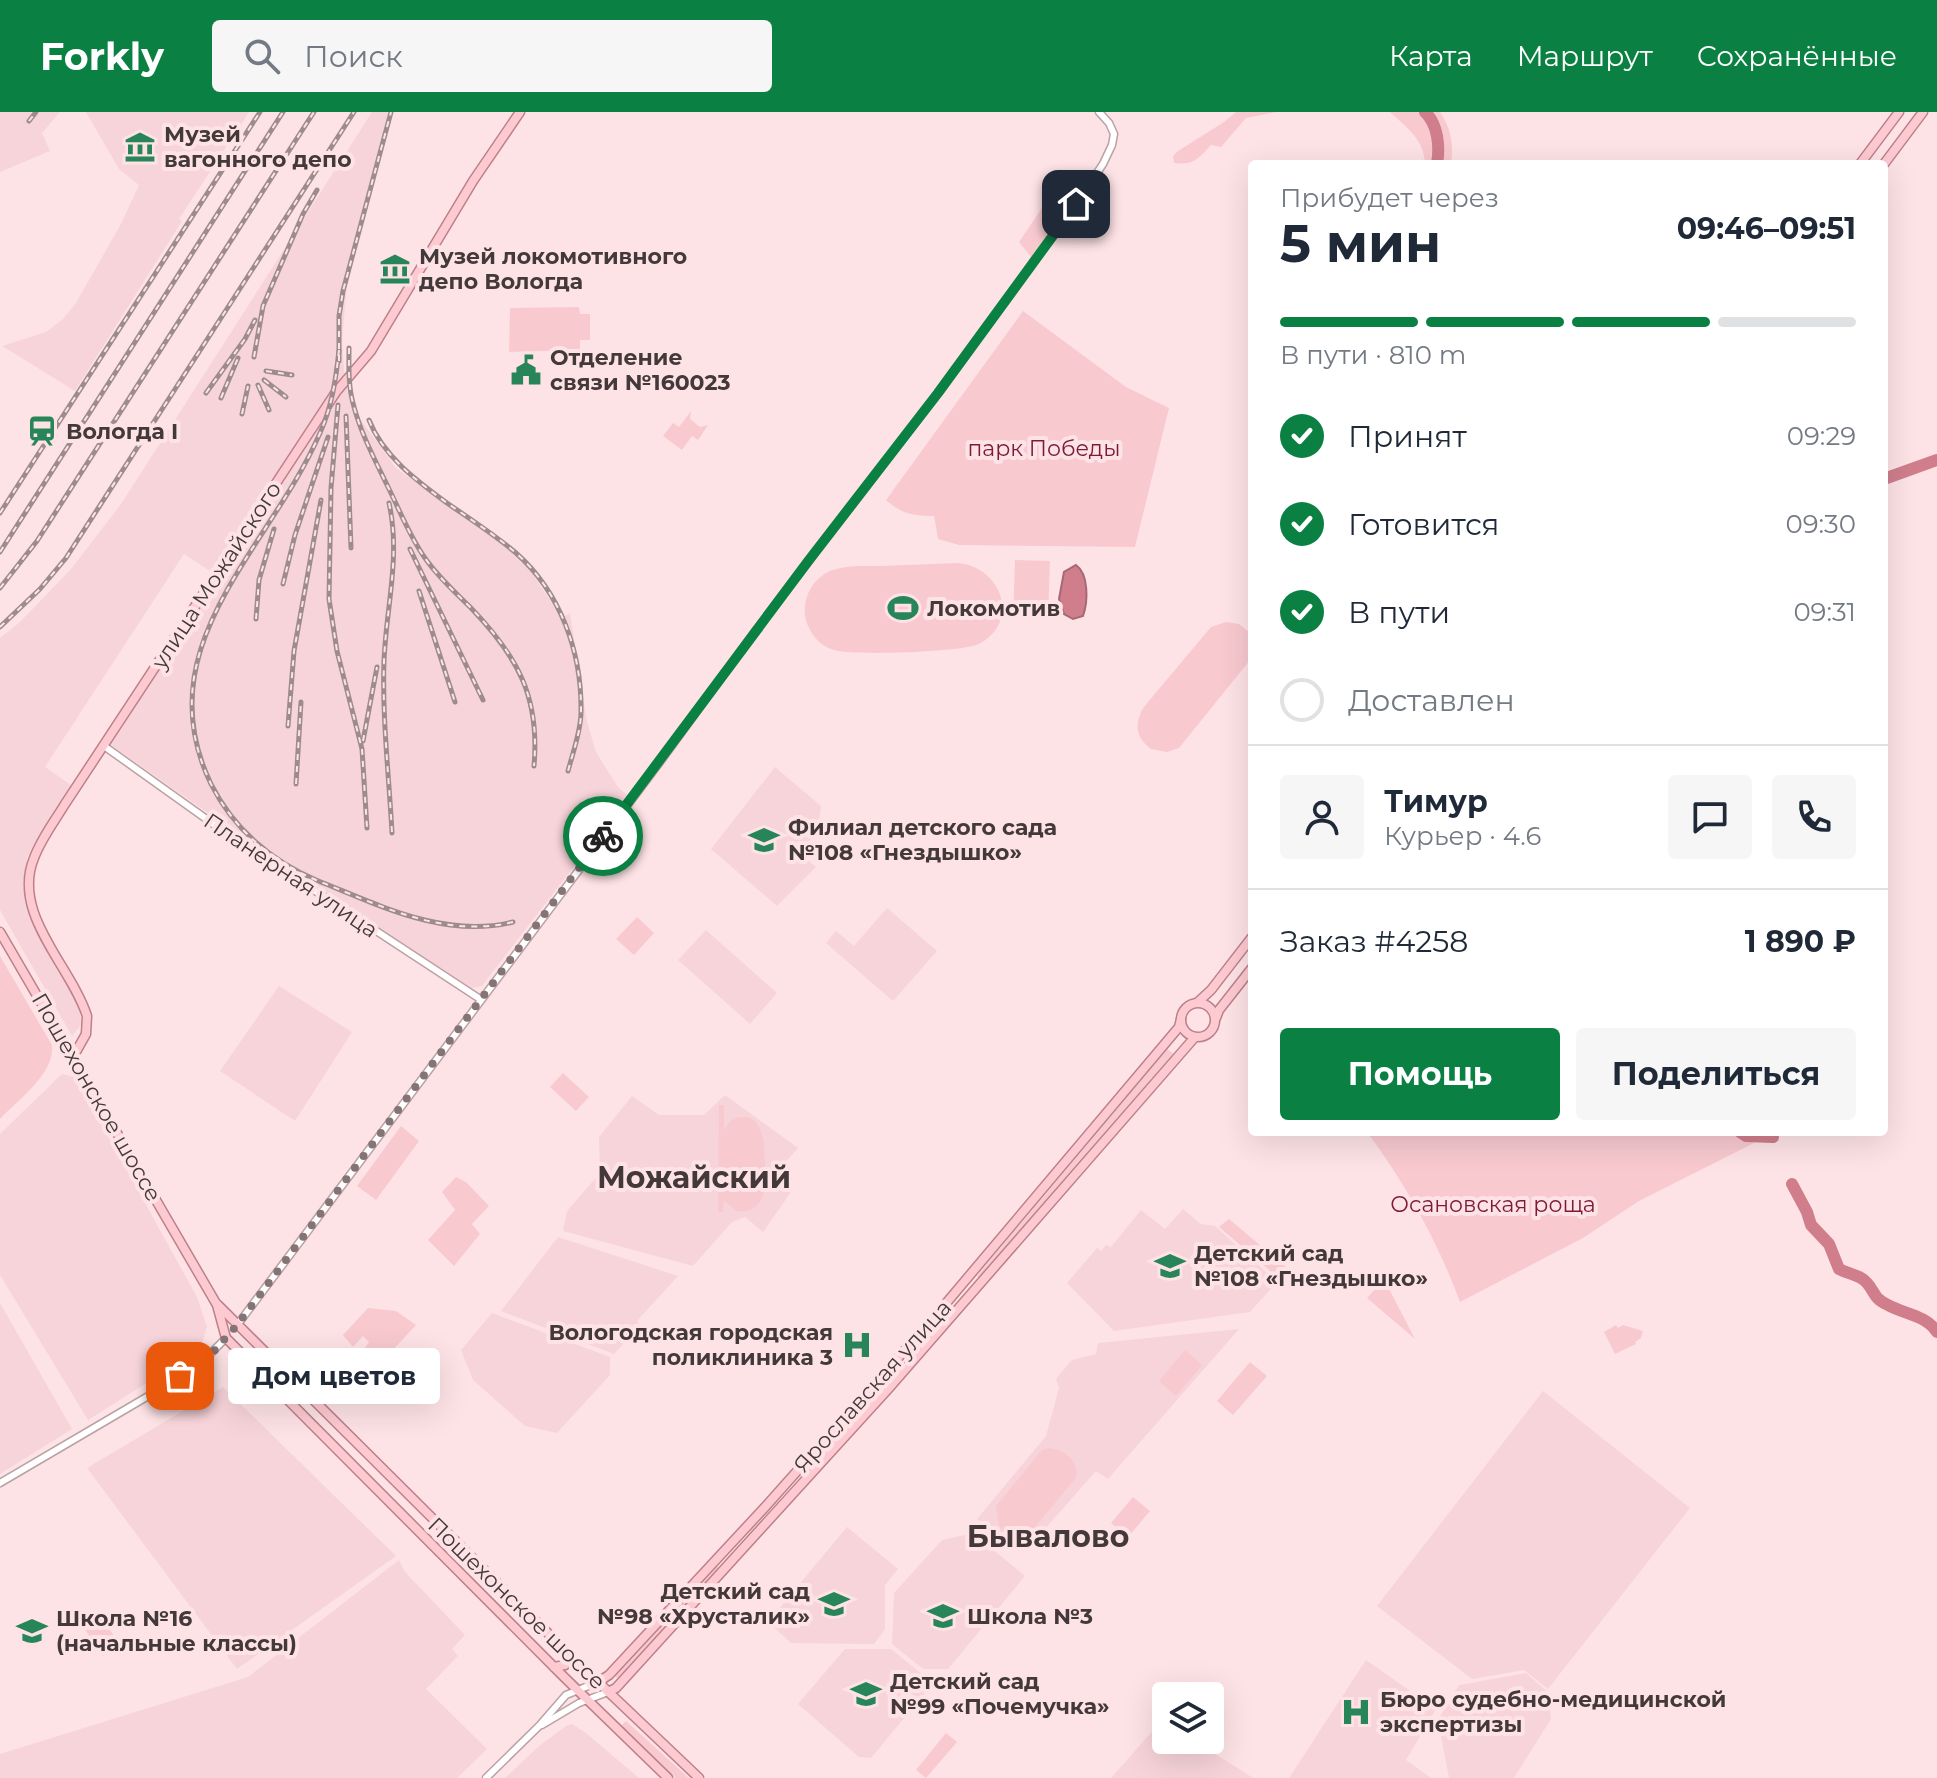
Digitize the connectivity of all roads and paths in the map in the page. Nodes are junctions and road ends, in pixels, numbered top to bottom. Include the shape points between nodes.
1 (520, 112) edge
2 (1099, 112) edge
3 (1899, 112) edge
4 (1923, 112) edge
5 (1863, 160) edge
6 (1887, 160) edge
7 (104, 746) junction
8 (0, 932) edge
9 (1248, 942) edge
10 (1248, 973) edge
11 (480, 999) junction
12 (1198, 1002) junction
13 (1181, 1019) junction
14 (1216, 1019) junction
15 (1195, 1037) junction
16 (73, 1057) junction
17 (217, 1305) junction
18 (238, 1324) junction
19 (226, 1338) junction
20 (338, 1426) junction
21 (325, 1439) junction
22 (0, 1483) edge
23 (722, 1554) junction
24 (730, 1563) junction
25 (567, 1653) junction
26 (554, 1667) junction
27 (598, 1682) junction
28 (577, 1690) junction
29 (608, 1692) junction
30 (587, 1700) junction
31 (629, 1712) junction
32 (539, 1726) junction
33 (614, 1726) junction
34 (486, 1778) edge
35 (668, 1778) edge
36 (699, 1778) edge

1 - 7 main road, улица Можайского via 371,351 336,392
2 - 11 street via 1114,134 1112,145 1070,213
3 - 5 main road
4 - 6 main road
7 - 11 street, Планерная улица
7 - 16 main road, улица Можайского via 41,843 29,878 33,911 87,1016 86,1034
8 - 16 main road, Пошехонское шоссе
9 - 12 main road
10 - 14 main road
11 - 18 street
12 - 13 main road via 1188,1006
12 - 14 main road via 1209,1006
13 - 15 main road
13 - 23 main road, Ярославская улица via 937,1314
14 - 15 main road via 1211,1032
15 - 24 main road, Ярославская улица
16 - 17 main road, Пошехонское шоссе
17 - 18 main road, Пошехонское шоссе
17 - 19 main road, Пошехонское шоссе
18 - 19 main road
18 - 20 main road, Пошехонское шоссе
19 - 21 main road, Пошехонское шоссе
19 - 22 street via 175,1379
20 - 21 main road
20 - 25 main road, Пошехонское шоссе
21 - 26 main road, Пошехонское шоссе
23 - 24 main road via 721,1565
23 - 27 main road, Ярославская улица
24 - 29 main road, Ярославская улица
25 - 26 main road via 565,1665
25 - 27 main road, Пошехонское шоссе
26 - 28 main road, Пошехонское шоссе
27 - 28 street, Ярославская улица
27 - 29 main road, Пошехонское шоссе
28 - 30 main road, Пошехонское шоссе
28 - 32 street, Ярославская улица
29 - 30 street, Ярославская улица
29 - 31 main road, Пошехонское шоссе
30 - 32 street, Ярославская улица
30 - 33 main road, Пошехонское шоссе
31 - 33 main road via 614,1715
31 - 36 main road, Пошехонское шоссе
32 - 34 street, Ярославская улица
33 - 35 main road, Пошехонское шоссе

